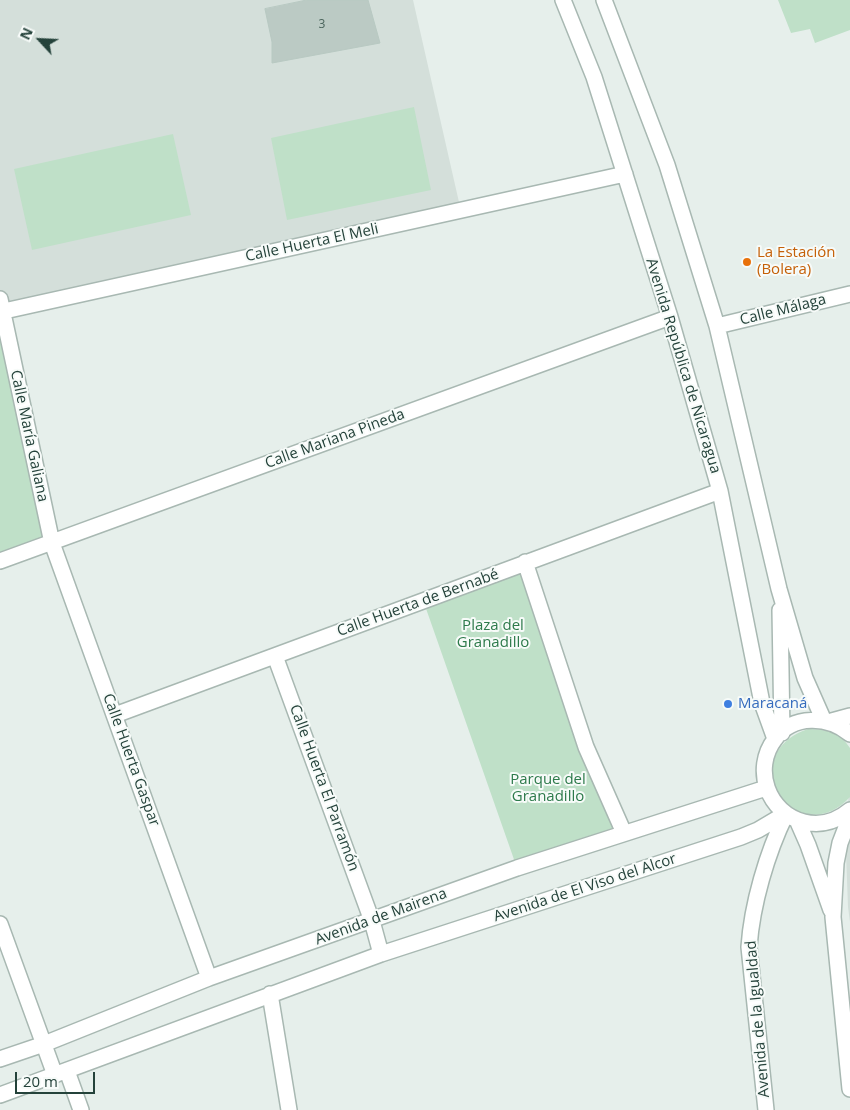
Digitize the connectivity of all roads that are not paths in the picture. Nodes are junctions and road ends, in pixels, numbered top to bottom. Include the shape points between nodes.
1 (563, 0) edge
2 (604, 0) edge
3 (625, 174) junction
4 (850, 294) edge
5 (1, 308) edge
6 (670, 317) junction
7 (717, 326) junction
8 (720, 491) junction
9 (52, 543) junction
10 (0, 561) edge
11 (525, 562) junction
12 (779, 588) junction
13 (275, 656) junction
14 (115, 714) junction
15 (850, 716) edge
16 (826, 721) junction
17 (850, 734) edge
18 (778, 736) junction
19 (766, 788) junction
20 (850, 810) edge
21 (790, 816) junction
22 (850, 817) edge
23 (624, 833) junction
24 (833, 917) junction
25 (372, 921) junction
26 (0, 924) edge
27 (381, 954) junction
28 (209, 978) junction
29 (270, 994) junction
30 (44, 1044) junction
31 (0, 1059) edge
32 (61, 1073) junction
33 (850, 1089) edge
34 (0, 1095) edge
35 (81, 1110) edge
36 (289, 1110) edge
37 (766, 1110) edge

1 - 3 street, Avenida República de Nicaragua via 594,77
2 - 7 street via 668,165
3 - 5 street, Calle Huerta El Meli
3 - 6 street, Avenida República de Nicaragua
4 - 7 street, Calle Málaga
5 - 9 street, Calle María Galiana
6 - 8 street, Avenida República de Nicaragua
6 - 9 street, Calle Mariana Pineda
7 - 12 street
8 - 11 street, Calle Huerta de Bernabé
8 - 18 street, Avenida República de Nicaragua via 762,704
9 - 10 street, Calle Mariana Pineda
9 - 14 street, Calle Huerta Gaspar
11 - 13 street, Calle Huerta de Bernabé
11 - 23 street via 586,748
12 - 16 street via 805,678
12 - 18 street
13 - 14 street, Calle Huerta de Bernabé
13 - 25 street, Calle Huerta El Parramón
14 - 28 street, Calle Huerta Gaspar
15 - 16 street
16 - 17 street
16 - 18 street via 801,722
18 - 19 street via 765,761
19 - 21 street via 772,800
19 - 23 street, Avenida de Mairena
20 - 21 street via 828,822 812,824
21 - 24 street via 808,845
21 - 27 street, Avenida de El Viso del Alcor via 741,836
21 - 37 street, Avenida de la Igualdad via 773,840 750,928
22 - 24 street via 836,863
23 - 25 street, Avenida de Mairena
24 - 33 street
25 - 27 street
25 - 28 street, Avenida de Mairena
26 - 30 street
27 - 29 street, Avenida de El Viso del Alcor
28 - 30 street, Avenida de Mairena
29 - 32 street, Avenida de El Viso del Alcor
29 - 36 street
30 - 31 street, Avenida de Mairena
30 - 32 street
32 - 34 street, Avenida de El Viso del Alcor
32 - 35 street

